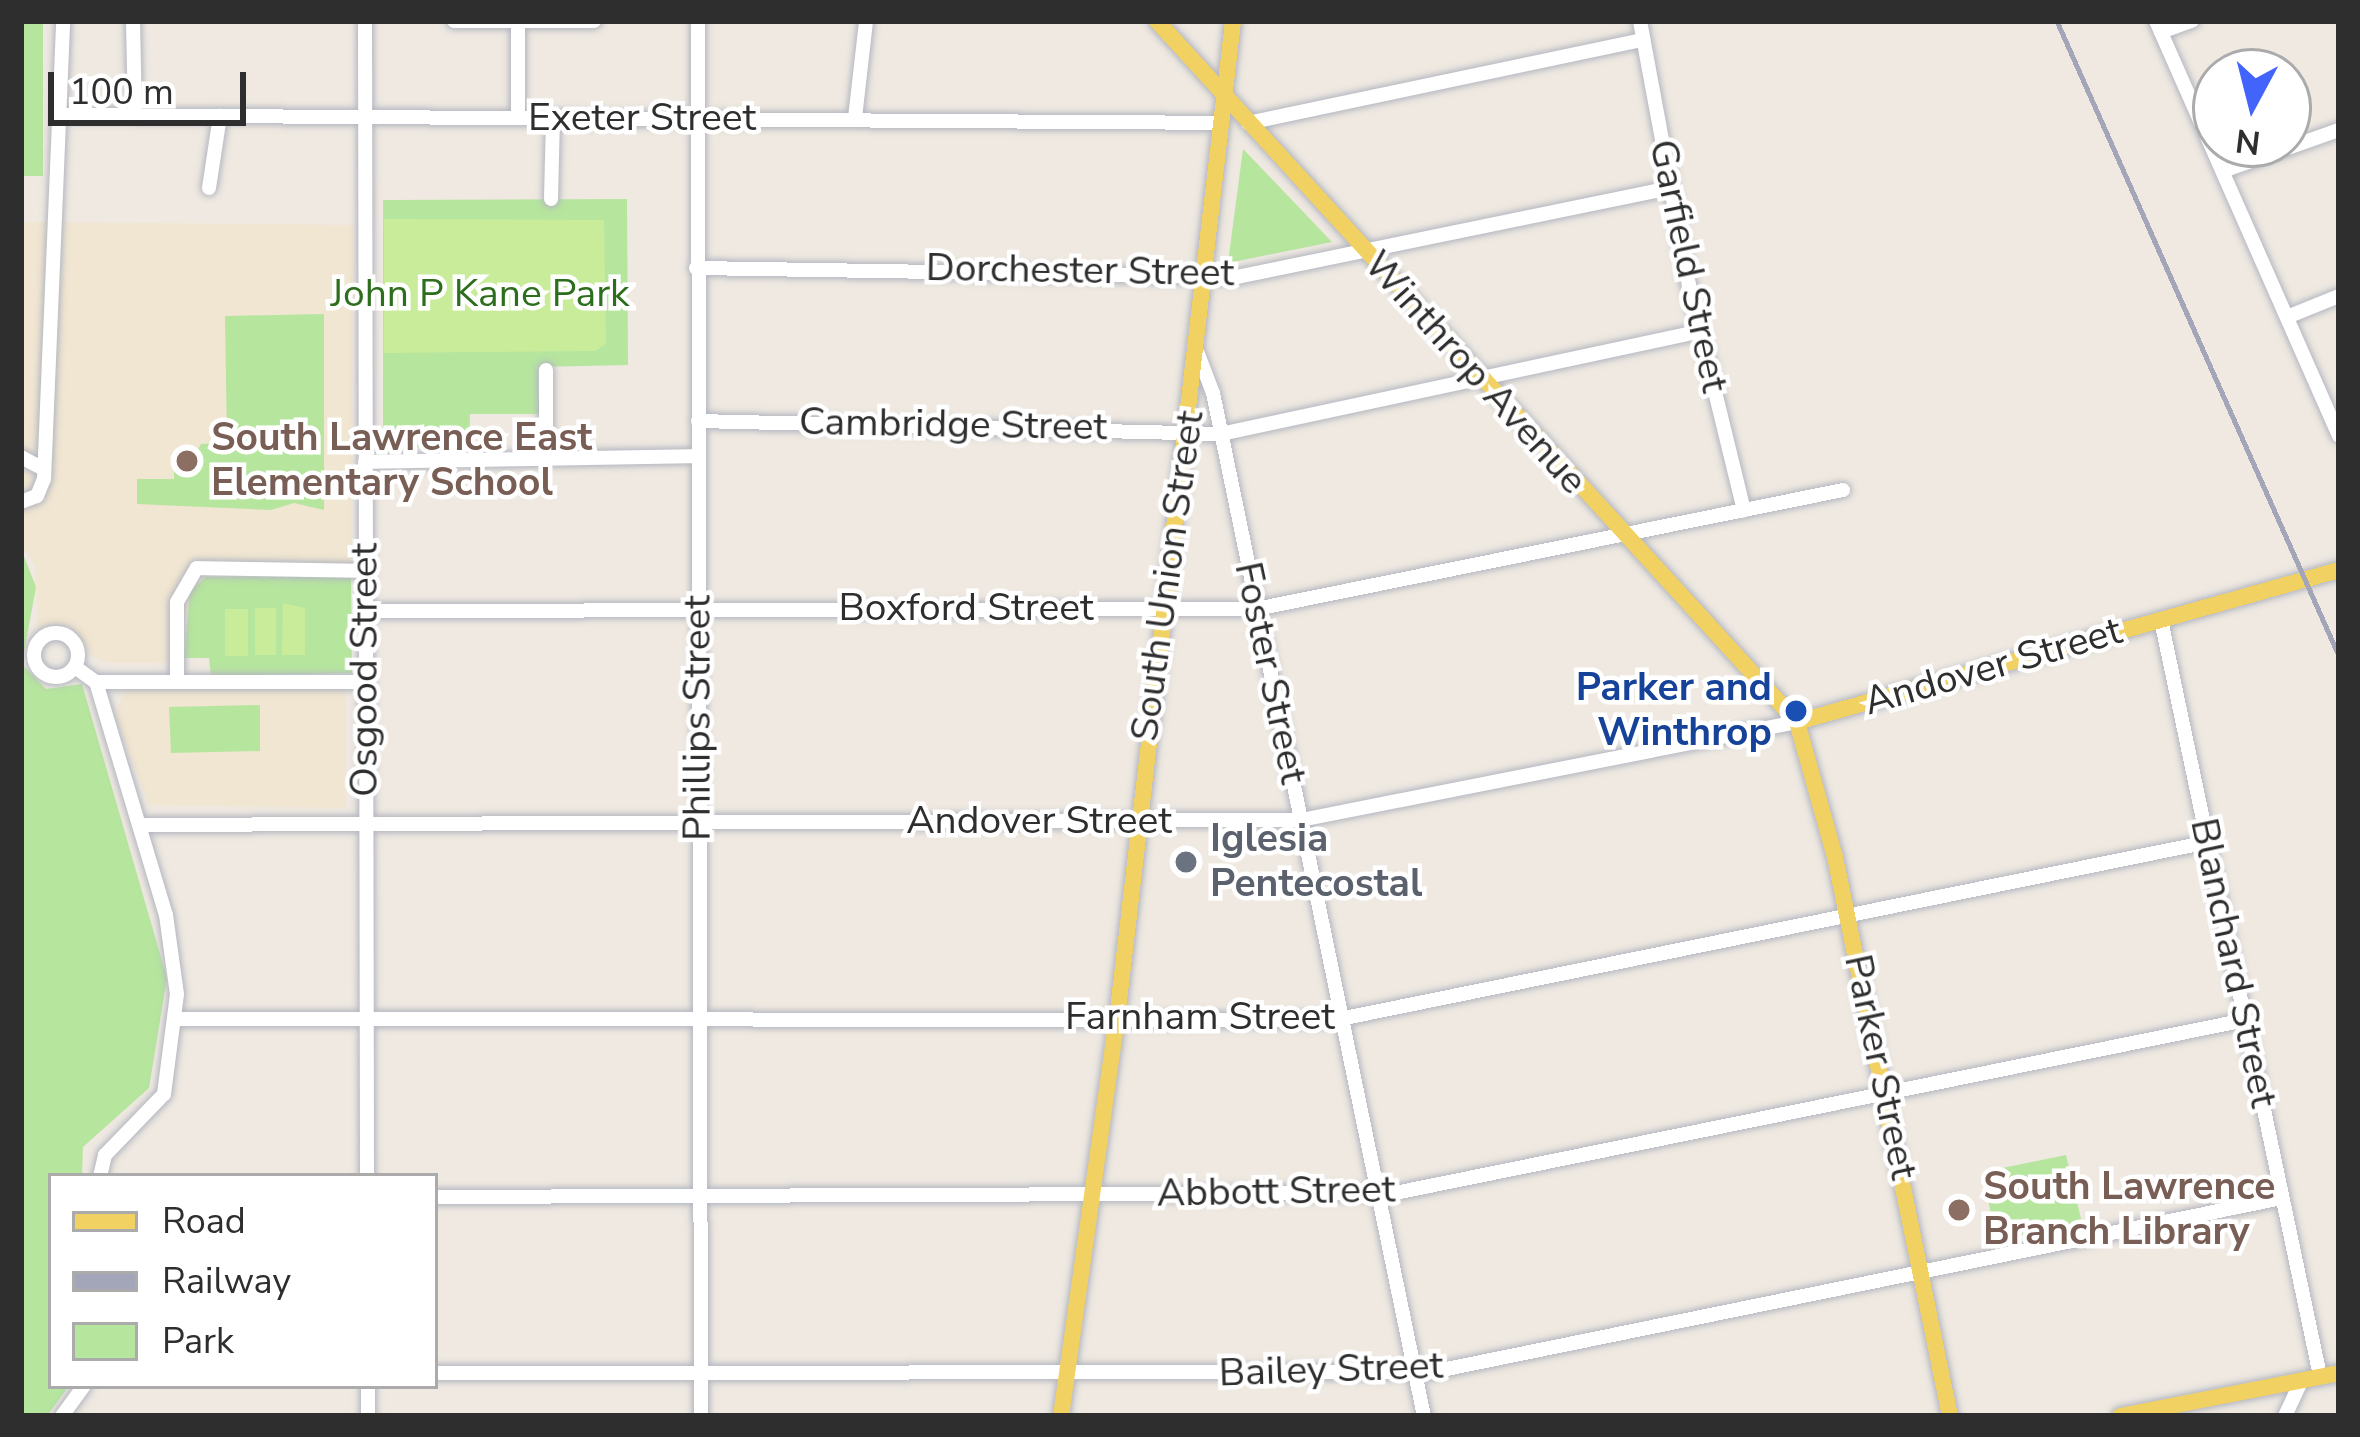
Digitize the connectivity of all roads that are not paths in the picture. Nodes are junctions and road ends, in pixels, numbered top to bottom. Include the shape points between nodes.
1 (63, 21) edge
2 (133, 21) edge
3 (365, 21) edge
4 (454, 21) edge
5 (594, 21) edge
6 (698, 21) edge
7 (866, 21) edge
8 (1156, 21) edge
9 (1233, 21) edge
10 (1640, 21) edge
11 (2192, 21) edge
12 (518, 24) junction
13 (2159, 27) edge
14 (1643, 40) junction
15 (1226, 97) junction
16 (135, 114) junction
17 (61, 115) junction
18 (220, 116) junction
19 (364, 118) junction
20 (518, 118) junction
21 (697, 118) junction
22 (855, 118) junction
23 (553, 119) junction
24 (1248, 122) junction
25 (1222, 123) junction
26 (2339, 130) edge
27 (2223, 171) junction
28 (209, 188) dead end
29 (1670, 188) junction
30 (551, 199) dead end
31 (1368, 252) junction
32 (696, 268) junction
33 (1205, 278) junction
34 (2339, 296) edge
35 (2287, 317) junction
36 (1700, 331) junction
37 (1198, 354) junction
38 (547, 370) dead end
39 (1481, 377) junction
40 (698, 421) junction
41 (1186, 429) junction
42 (1221, 434) junction
43 (2339, 435) edge
44 (697, 456) junction
45 (546, 457) junction
46 (21, 458) edge
47 (365, 462) junction
48 (40, 466) junction
49 (1843, 490) dead end
50 (21, 502) edge
51 (1744, 510) junction
52 (1621, 535) junction
53 (2339, 570) edge
54 (366, 571) junction
55 (1161, 608) junction
56 (698, 609) junction
57 (1256, 609) junction
58 (366, 611) junction
59 (2161, 620) junction
60 (75, 667) dead end
61 (96, 682) junction
62 (177, 682) junction
63 (365, 682) junction
64 (1797, 722) junction
65 (699, 820) junction
66 (1301, 820) junction
67 (365, 822) junction
68 (1136, 822) junction
69 (140, 825) junction
70 (2208, 842) junction
71 (1848, 917) junction
72 (366, 1017) junction
73 (1117, 1018) junction
74 (176, 1019) junction
75 (700, 1019) junction
76 (1341, 1019) junction
77 (2245, 1020) junction
78 (1885, 1093) junction
79 (101, 1173) edge
80 (367, 1173) edge
81 (1090, 1194) junction
82 (1380, 1194) junction
83 (438, 1197) edge
84 (700, 1197) junction
85 (2282, 1198) junction
86 (1923, 1271) junction
87 (1414, 1372) junction
88 (438, 1373) edge
89 (701, 1375) junction
90 (1066, 1375) junction
91 (2323, 1376) edge
92 (82, 1389) edge
93 (62, 1416) edge
94 (701, 1416) edge
95 (1061, 1416) edge
96 (1424, 1416) edge
97 (1950, 1416) edge
98 (2120, 1416) edge
99 (2285, 1416) edge

1 - 17 street
2 - 16 street
3 - 19 street, Osgood Street
4 - 12 street
5 - 12 street
6 - 21 street, Phillips Street
7 - 22 street
8 - 15 main road, Winthrop Avenue
9 - 15 main road, South Union Street
10 - 14 street, Garfield Street
11 - 13 street
12 - 20 street
13 - 27 street
14 - 24 street
14 - 29 street, Garfield Street
15 - 24 main road, Winthrop Avenue
15 - 25 main road, South Union Street
16 - 17 street, Exeter Street
16 - 18 street, Exeter Street
17 - 48 street
18 - 19 street, Exeter Street
18 - 28 street
19 - 20 street, Exeter Street
19 - 47 street, Osgood Street
20 - 23 street, Exeter Street
21 - 22 street, Exeter Street
21 - 23 street, Exeter Street
21 - 32 street, Phillips Street
22 - 25 street, Exeter Street
23 - 30 street
24 - 31 main road, Winthrop Avenue
25 - 33 main road, South Union Street
26 - 27 street
27 - 35 street
29 - 31 street, Dorchester Street
29 - 36 street, Garfield Street
31 - 33 street, Dorchester Street
31 - 39 main road, Winthrop Avenue
32 - 33 street, Dorchester Street via 1029,268
32 - 40 street, Phillips Street
33 - 37 main road, South Union Street
34 - 35 street
35 - 43 street
36 - 39 street, Cambridge Street
36 - 51 street, Garfield Street
37 - 41 main road, South Union Street
37 - 42 street, Foster Street
38 - 45 street
39 - 42 street, Cambridge Street
39 - 52 main road, Winthrop Avenue
40 - 41 street, Cambridge Street
40 - 44 street, Phillips Street
41 - 42 street, Cambridge Street
41 - 55 main road, South Union Street
42 - 57 street, Foster Street
44 - 45 street
44 - 56 street, Phillips Street
45 - 47 street
46 - 48 street
47 - 54 street, Osgood Street
48 - 50 street via 41,491
49 - 51 street, Boxford Street
51 - 52 street, Boxford Street
52 - 57 street, Boxford Street
52 - 64 main road, Winthrop Avenue
53 - 59 main road, Andover Street
54 - 58 street, Osgood Street
54 - 62 street via 196,568 183,581
55 - 56 street, Boxford Street
55 - 57 street, Boxford Street
55 - 68 main road, South Union Street
56 - 58 street, Boxford Street
56 - 65 street, Phillips Street
57 - 66 street, Foster Street
58 - 63 street, Osgood Street
59 - 64 main road, Andover Street
59 - 70 street, Blanchard Street
60 - 61 street
61 - 62 street
61 - 69 street
62 - 63 street
63 - 67 street, Osgood Street
64 - 66 street, Andover Street
64 - 71 main road, Parker Street
65 - 67 street, Andover Street
65 - 68 street, Andover Street
65 - 75 street, Phillips Street
66 - 68 street, Andover Street
66 - 76 street, Foster Street
67 - 69 street, Andover Street
67 - 72 street, Osgood Street
68 - 73 main road, South Union Street
69 - 74 street via 172,939
70 - 71 street, Farnham Street
70 - 77 street, Blanchard Street
71 - 76 street, Farnham Street
71 - 78 main road, Parker Street
72 - 74 street, Farnham Street
72 - 75 street, Farnham Street
72 - 80 street, Osgood Street
73 - 75 street, Farnham Street
73 - 76 street, Farnham Street
73 - 81 main road, South Union Street
74 - 79 street via 158,1106 105,1156
75 - 84 street, Phillips Street
76 - 82 street, Foster Street
77 - 78 street, Abbott Street
77 - 85 street, Blanchard Street
78 - 82 street, Abbott Street
78 - 86 main road, Parker Street
81 - 82 street, Abbott Street
81 - 84 street, Abbott Street
81 - 90 main road, South Union Street
82 - 87 street, Foster Street
83 - 84 street, Abbott Street
84 - 89 street, Phillips Street
85 - 86 street, Bailey Street
85 - 91 street, Blanchard Street
86 - 87 street, Bailey Street
86 - 97 main road, Parker Street
87 - 90 street, Bailey Street
87 - 96 street, Foster Street
88 - 89 street, Bailey Street
89 - 90 street, Bailey Street
89 - 94 street, Phillips Street
90 - 95 main road, South Union Street
91 - 98 main road
91 - 99 street
92 - 93 street

